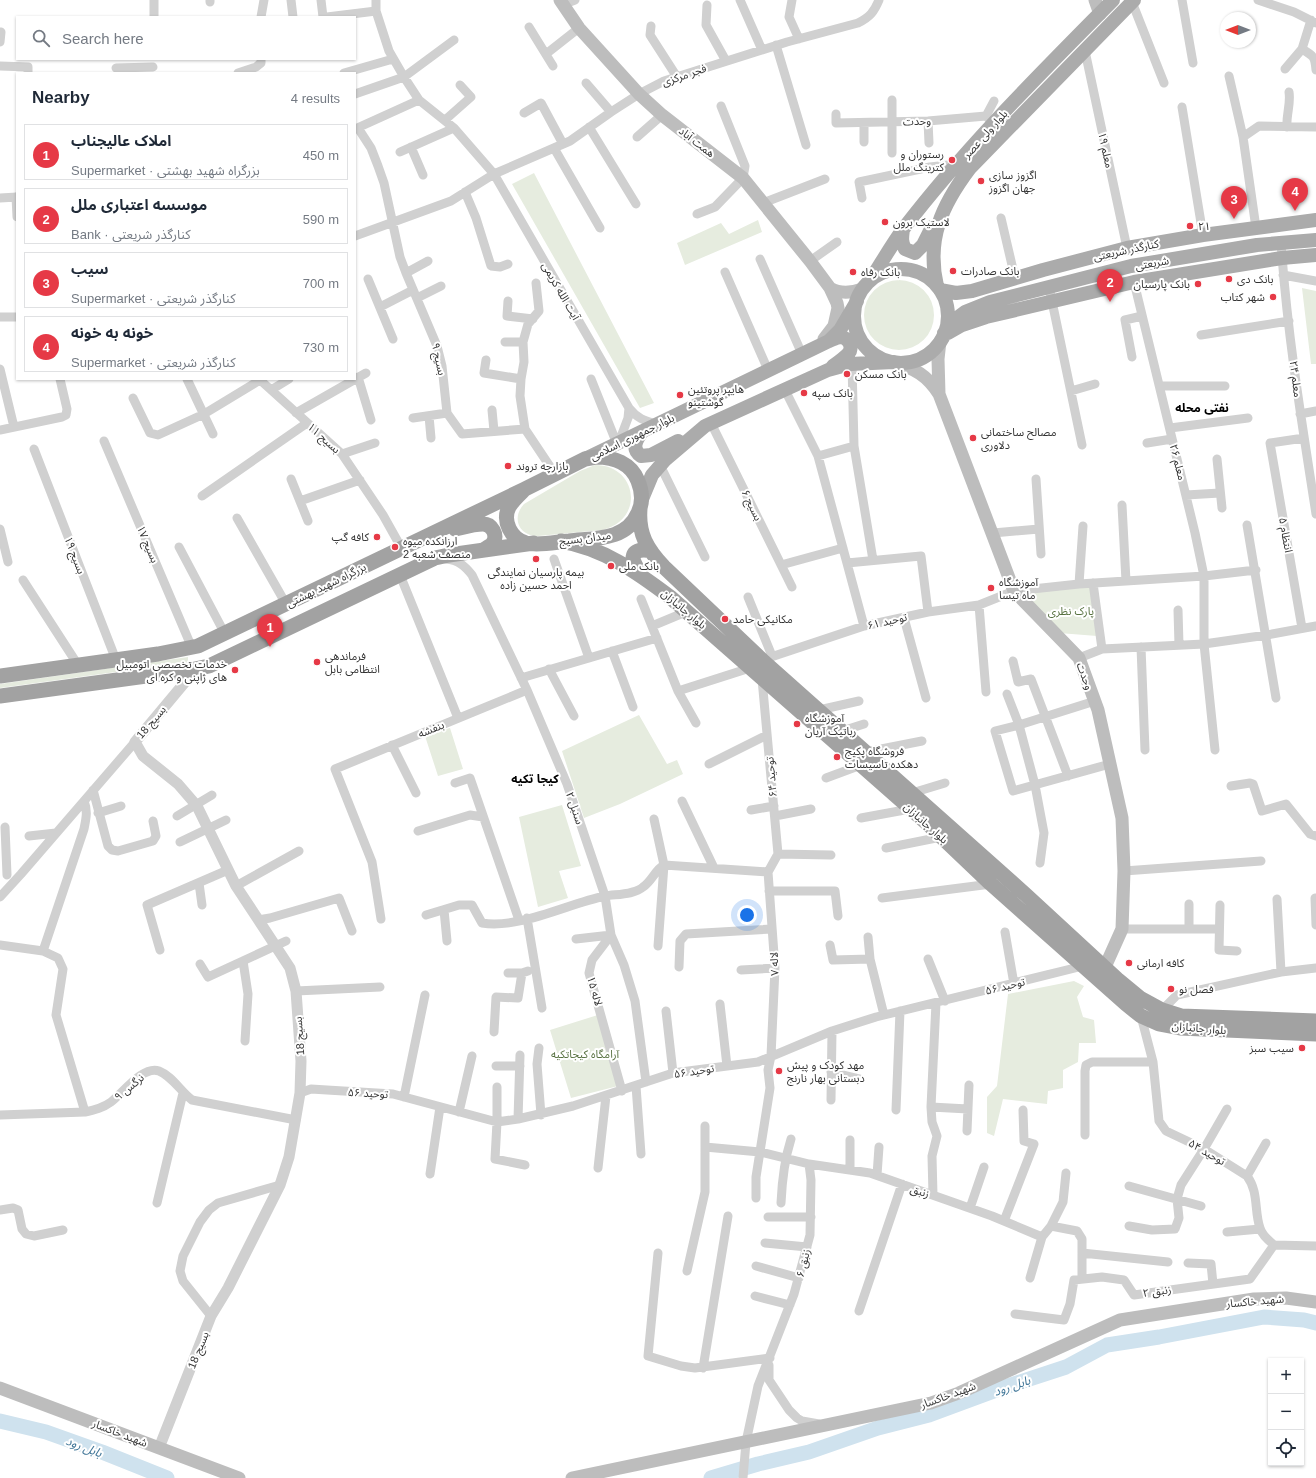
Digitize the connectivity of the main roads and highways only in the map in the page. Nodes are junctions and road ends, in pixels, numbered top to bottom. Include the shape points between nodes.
1 (1095, 0) edge
2 (1113, 0) edge
3 (1133, 1) edge
4 (561, 3) edge
5 (1100, 14) junction
6 (948, 200) junction
7 (1316, 220) edge
8 (903, 229) junction
9 (1316, 240) edge
10 (1316, 255) edge
11 (830, 288) junction
12 (939, 288) junction
13 (864, 290) junction
14 (990, 302) junction
15 (942, 337) junction
16 (824, 343) junction
17 (894, 362) junction
18 (828, 370) junction
19 (939, 394) junction
20 (708, 424) junction
21 (642, 432) junction
22 (585, 460) junction
23 (526, 488) junction
24 (641, 504) junction
25 (432, 534) junction
26 (562, 541) junction
27 (534, 543) junction
28 (483, 550) junction
29 (651, 551) junction
30 (640, 574) junction
31 (762, 661) junction
32 (0, 676) edge
33 (0, 696) edge
34 (863, 758) junction
35 (1105, 967) junction
36 (1316, 1021) edge
37 (1316, 1034) edge
38 (1316, 1302) edge
39 (0, 1388) edge
40 (239, 1478) edge
41 (572, 1478) edge

1 - 5 main road
2 - 5 main road, بلوار ولی عصر
3 - 6 main road, بلوار ولی عصر via 970,168
4 - 11 main road, همت آباد via 579,28 639,94 743,178
5 - 8 main road, بلوار ولی عصر via 990,120
6 - 8 main road via 923,245 915,253 902,245
6 - 12 main road, بلوار ولی عصر via 934,245 933,260
7 - 12 main road, کنارگذر شریعتی via 1127,248 963,292 951,293
8 - 13 main road, بلوار ولی عصر
9 - 14 main road, شریعتی via 1257,245 1131,266
10 - 15 main road via 1282,258 1134,282 986,317 962,325
11 - 13 main road via 840,292
11 - 16 main road, همت آباد via 837,303 838,313
12 - 13 main road via 925,275 910,269 896,269 883,272
12 - 14 main road via 957,299
12 - 15 main road via 948,311
13 - 16 main road, بلوار جمهوری اسلامی via 840,330
13 - 17 main road via 854,315 856,328 870,351
14 - 15 main road via 964,312 952,322
15 - 17 main road via 936,347 919,359
15 - 19 main road, وحدت via 938,359
16 - 18 main road via 837,338 844,338 849,342 850,349 847,355
16 - 21 main road, بلوار جمهوری اسلامی
17 - 18 main road via 852,364
17 - 19 main road, وحدت via 923,376 932,383
18 - 20 main road
19 - 35 main road, وحدت via 1014,591 1078,658 1095,702 1122,818 1122,929
20 - 21 main road via 644,457 638,455 635,450 637,439
20 - 24 main road via 660,465 649,481
21 - 22 main road, بلوار جمهوری اسلامی
22 - 23 highway, میدان بسیج
22 - 24 highway, میدان بسیج via 606,457 624,464 637,479 641,489
23 - 25 highway, بزرگراه شهید بهشتی
23 - 27 highway, میدان بسیج via 509,508 507,522 514,536 526,543
24 - 26 highway, میدان بسیج via 636,518 621,532 604,538
24 - 29 highway, بلوار جانبازان via 641,531
25 - 28 highway via 487,525 493,529 495,537 492,544
25 - 32 highway, بزرگراه شهید بهشتی via 192,648
26 - 27 highway, میدان بسیج
26 - 30 highway, بلوار جانبازان via 614,558
27 - 28 highway, بزرگراه شهید بهشتی
28 - 33 highway, بزرگراه شهید بهشتی via 435,558 220,662 196,669
29 - 30 highway via 641,549 634,555 634,562
29 - 31 highway, بلوار جانبازان via 664,567
30 - 31 highway, بلوار جانبازان via 688,611
31 - 34 highway, بلوار جانبازان via 842,731
31 - 34 highway, بلوار جانبازان via 762,678
34 - 35 highway, بلوار جانبازان via 912,793
34 - 37 highway, بلوار جانبازان via 910,809 991,884 1142,1016 1159,1024 1180,1028
35 - 36 highway, بلوار جانبازان via 1140,998 1162,1010 1181,1016
38 - 41 main road, شهید خاکسار via 1295,1298 1259,1298 1120,1320 937,1402 746,1445
39 - 40 main road, شهید خاکسار

